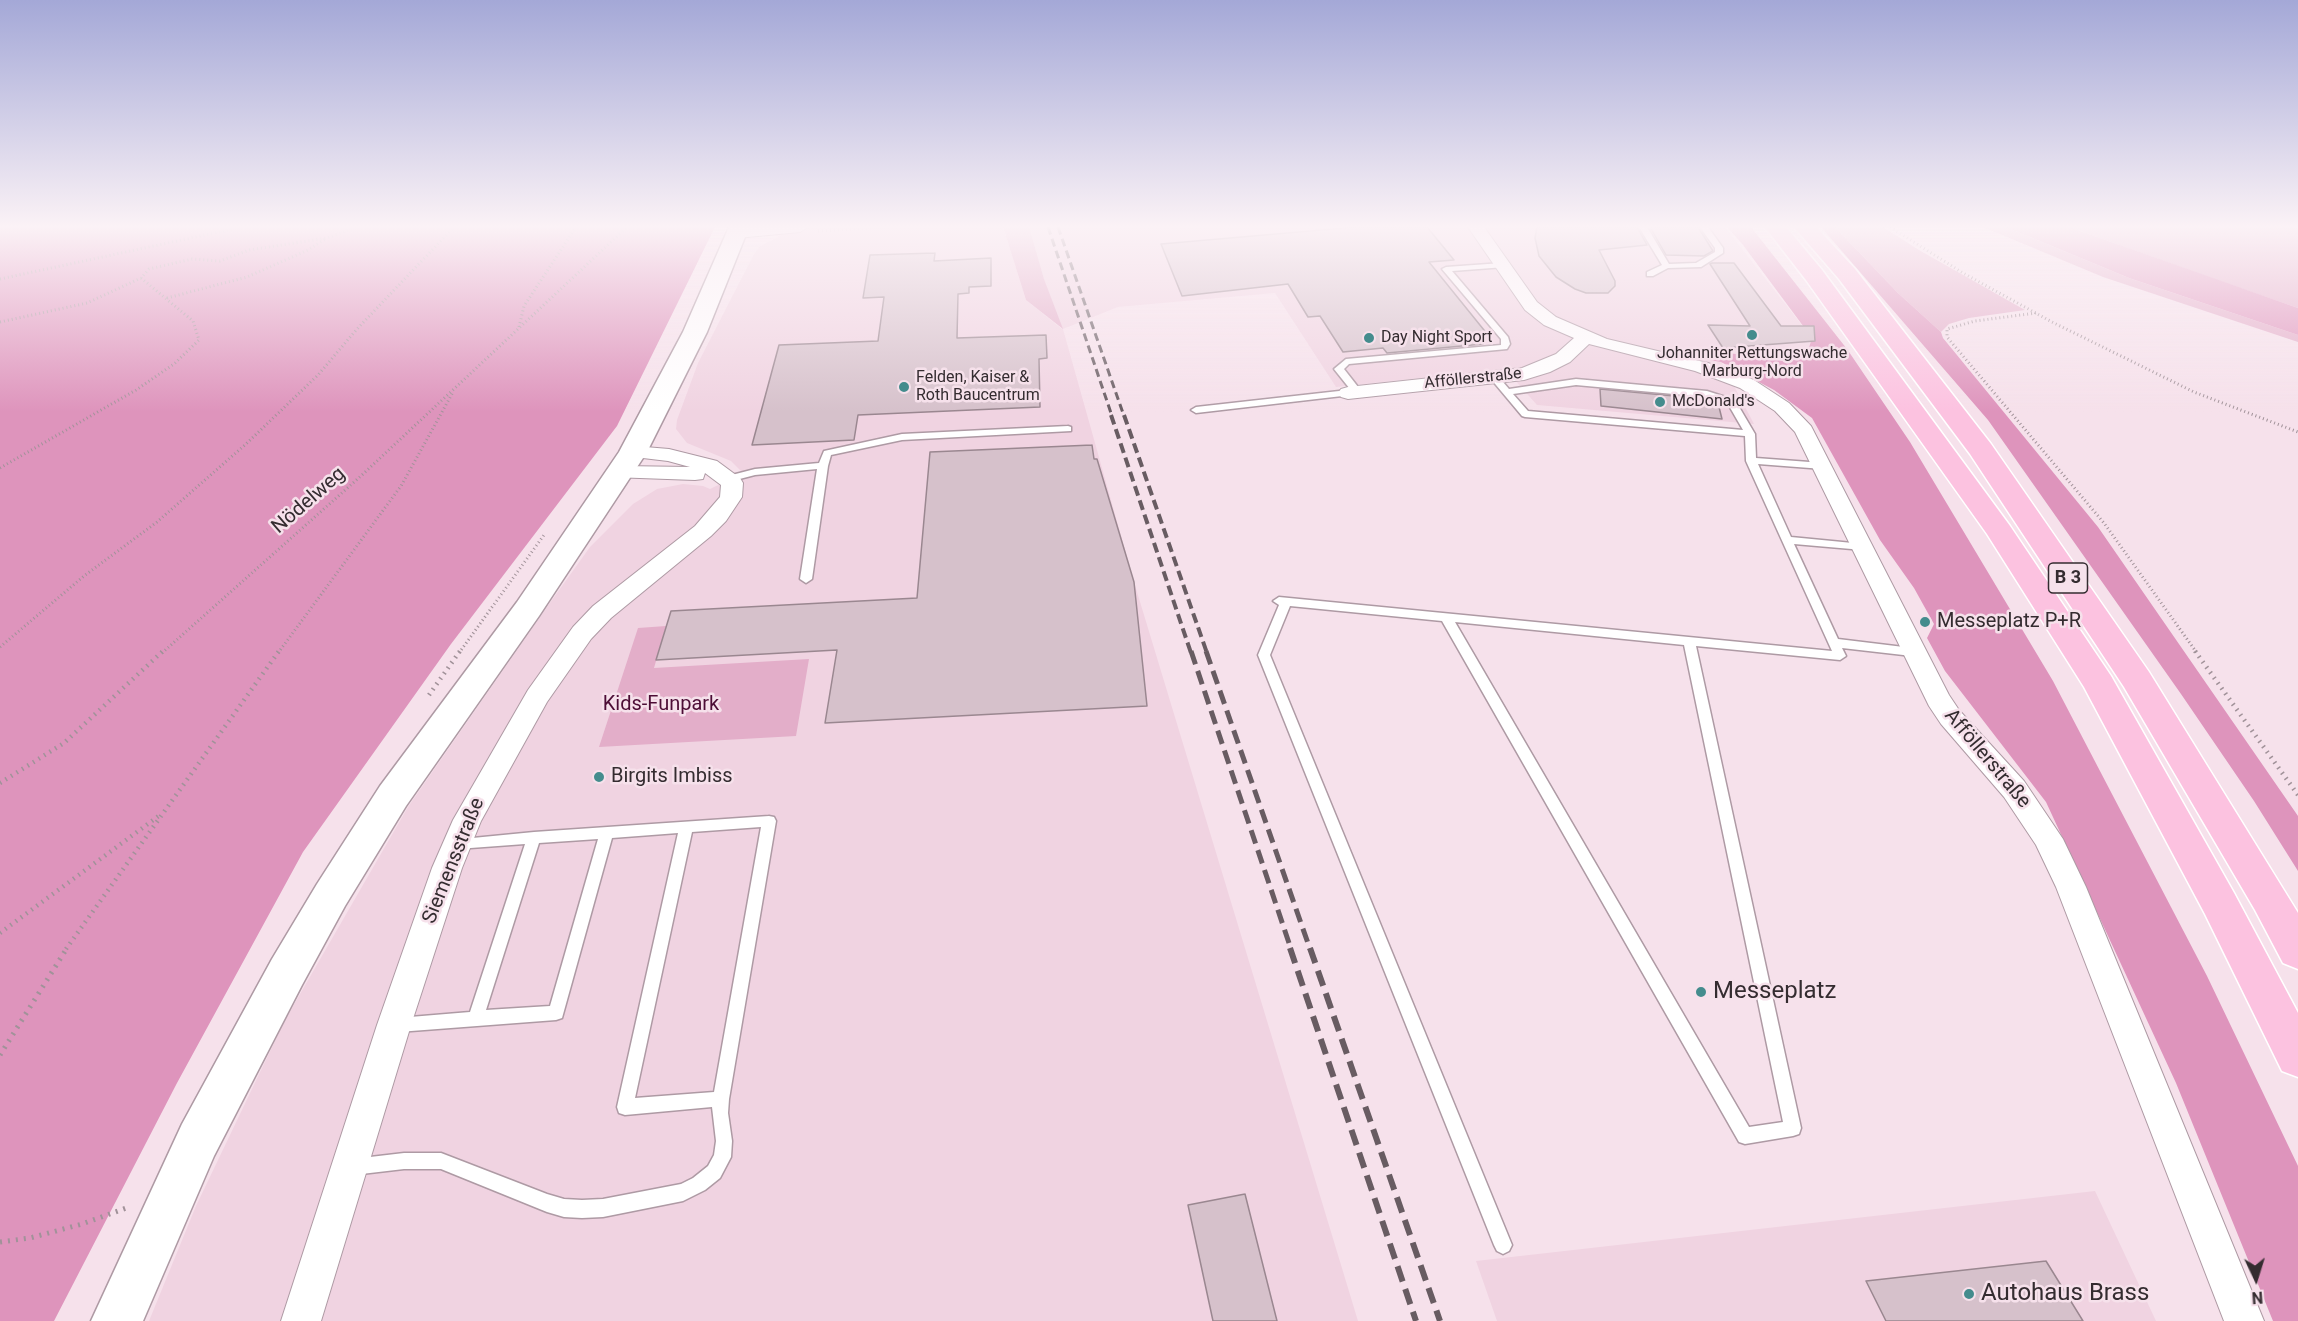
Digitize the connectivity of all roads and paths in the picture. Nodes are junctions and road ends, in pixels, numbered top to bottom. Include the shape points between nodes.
1 (118, 289) edge
2 (155, 289) edge
3 (203, 289) edge
4 (395, 289) edge
5 (535, 289) edge
6 (562, 289) edge
7 (713, 289) edge
8 (1463, 289) edge
9 (1519, 289) edge
10 (1833, 289) edge
11 (1858, 289) edge
12 (1992, 289) edge
13 (167, 298) junction
14 (2036, 313) junction
15 (0, 322) edge
16 (519, 329) junction
17 (1586, 337) junction
18 (1494, 377) junction
19 (455, 388) junction
20 (1353, 392) junction
21 (1508, 392) junction
22 (1196, 410) dead end
23 (1068, 429) dead end
24 (2298, 432) edge
25 (1750, 434) junction
26 (1751, 461) junction
27 (627, 462) junction
28 (823, 466) junction
29 (1823, 466) junction
30 (0, 468) edge
31 (728, 479) junction
32 (1787, 540) junction
33 (1863, 547) junction
34 (806, 579) dead end
35 (1446, 617) junction
36 (1689, 641) junction
37 (1835, 644) junction
38 (0, 647) edge
39 (1912, 652) junction
40 (0, 783) edge
41 (2298, 795) edge
42 (163, 812) junction
43 (686, 827) junction
44 (607, 832) junction
45 (534, 837) junction
46 (457, 844) junction
47 (0, 933) edge
48 (2298, 951) edge
49 (476, 1018) junction
50 (394, 1025) junction
51 (0, 1055) edge
52 (2298, 1057) edge
53 (721, 1098) junction
54 (351, 1167) junction
55 (136, 1204) dead end
56 (0, 1242) edge
57 (1503, 1245) dead end
58 (117, 1321) edge
59 (301, 1321) edge
60 (2244, 1321) edge

1 - 15 path via 87,303
2 - 13 path
3 - 13 path
4 - 38 path via 318,375 246,444 157,522 84,576
5 - 16 path via 524,306
6 - 16 path, Nödelweg
7 - 27 main road
8 - 20 lane via 1505,339 1504,347 1346,362 1339,369
9 - 17 street, Afföllerstraße via 1542,315
10 - 52 highway, B 3 via 2099,684
11 - 48 highway, B 3 via 1982,450 2137,680
12 - 14 path
13 - 30 path via 192,321 199,340 174,364 136,390
14 - 24 path via 2194,392
14 - 41 path via 1975,321 1947,329 1947,337 2104,523
16 - 19 path, Nödelweg
17 - 18 street, Afföllerstraße via 1569,354 1543,368
17 - 29 street, Afföllerstraße via 1701,366 1747,384 1792,417 1804,430
18 - 20 street, Afföllerstraße
18 - 21 lane
19 - 40 path, Nödelweg via 64,744
19 - 42 path via 401,486
20 - 22 lane
21 - 25 lane via 1525,414
21 - 25 lane via 1576,382 1707,394 1732,402
23 - 28 lane via 902,437 826,453
25 - 26 lane
26 - 29 lane
26 - 32 lane
27 - 31 street
27 - 58 main road via 528,609 393,796 331,895 198,1140
28 - 31 lane via 755,472
28 - 34 lane
29 - 33 street, Afföllerstraße
31 - 46 street, Siemensstraße via 732,483 731,497 718,516 602,612 564,655 480,796
32 - 33 lane
32 - 37 lane
33 - 39 street, Afföllerstraße
35 - 36 lane
35 - 36 lane via 1745,1136 1793,1128
35 - 57 lane via 1282,601 1264,655
36 - 37 lane via 1840,656
37 - 39 lane
39 - 60 street, Afföllerstraße via 1950,717 2014,789 2048,839 2071,887
42 - 47 path
42 - 51 path via 72,940
43 - 44 lane
43 - 53 lane via 769,821
43 - 53 lane via 625,1107
44 - 45 lane
44 - 49 lane via 556,1013
45 - 46 lane
45 - 49 lane
46 - 50 street, Siemensstraße
49 - 50 lane
50 - 54 street, Siemensstraße
53 - 54 lane via 724,1141 722,1157 714,1172 682,1192 603,1208 564,1208 441,1161
54 - 59 street, Siemensstraße
55 - 56 path via 82,1224

